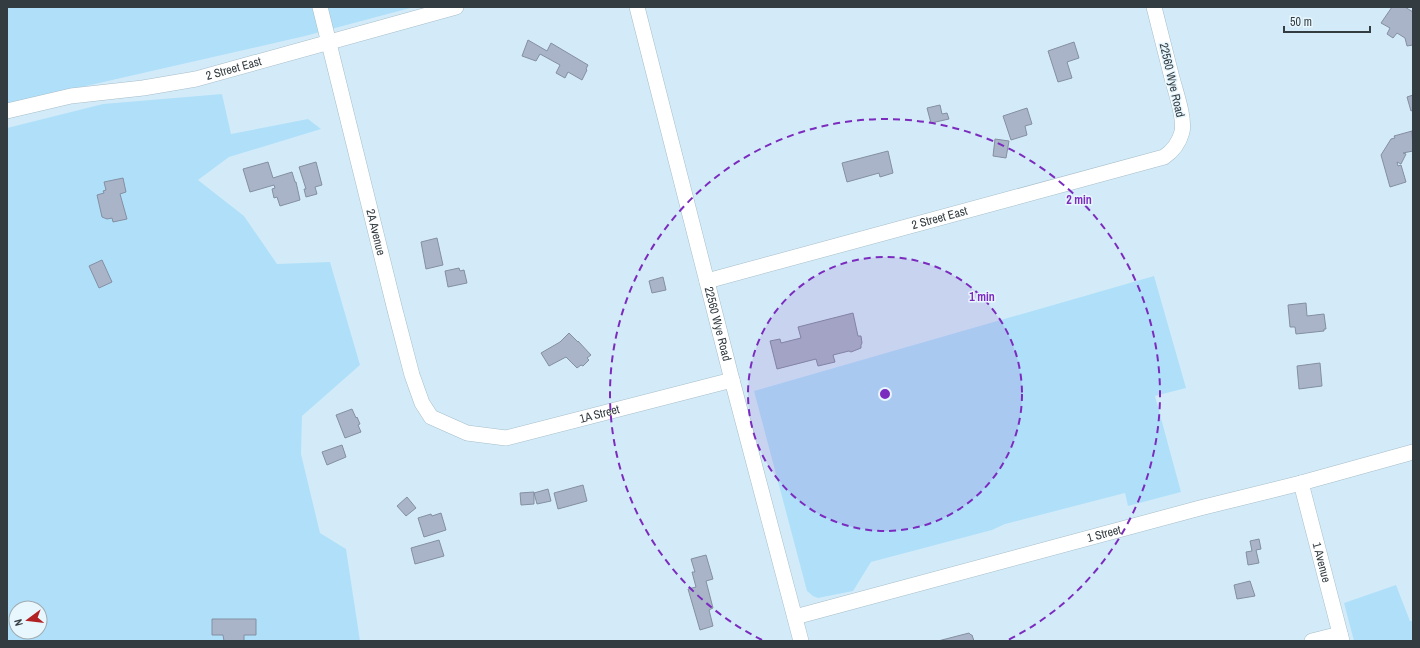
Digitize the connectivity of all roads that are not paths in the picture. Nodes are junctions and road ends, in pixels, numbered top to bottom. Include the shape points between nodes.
1 (320, 7) edge
2 (456, 7) edge
3 (637, 7) edge
4 (1154, 7) edge
5 (329, 43) junction
6 (7, 111) edge
7 (1171, 152) joint
8 (707, 281) junction
9 (732, 380) junction
10 (467, 433) joint
11 (1413, 452) edge
12 (1301, 484) junction
13 (795, 617) junction
14 (1341, 637) edge
15 (801, 641) edge
16 (1312, 641) edge

1 - 5 street, 2A Avenue
2 - 5 street, 2 Street East
3 - 8 street, 22560 Wye Road
4 - 7 street, 22560 Wye Road via 1181,114 1182,132 1178,144
5 - 6 street, 2 Street East via 196,79 71,96
5 - 10 street, 2A Avenue via 412,375 422,403 431,417
7 - 8 street, 2 Street East via 1157,159
8 - 9 street, 22560 Wye Road
9 - 10 street, 1A Street via 506,438
9 - 13 street, 22560 Wye Road
11 - 12 street, 1 Street
12 - 13 street, 1 Street via 1200,508
12 - 14 street, 1 Avenue
13 - 15 street, 22560 Wye Road
14 - 16 street

